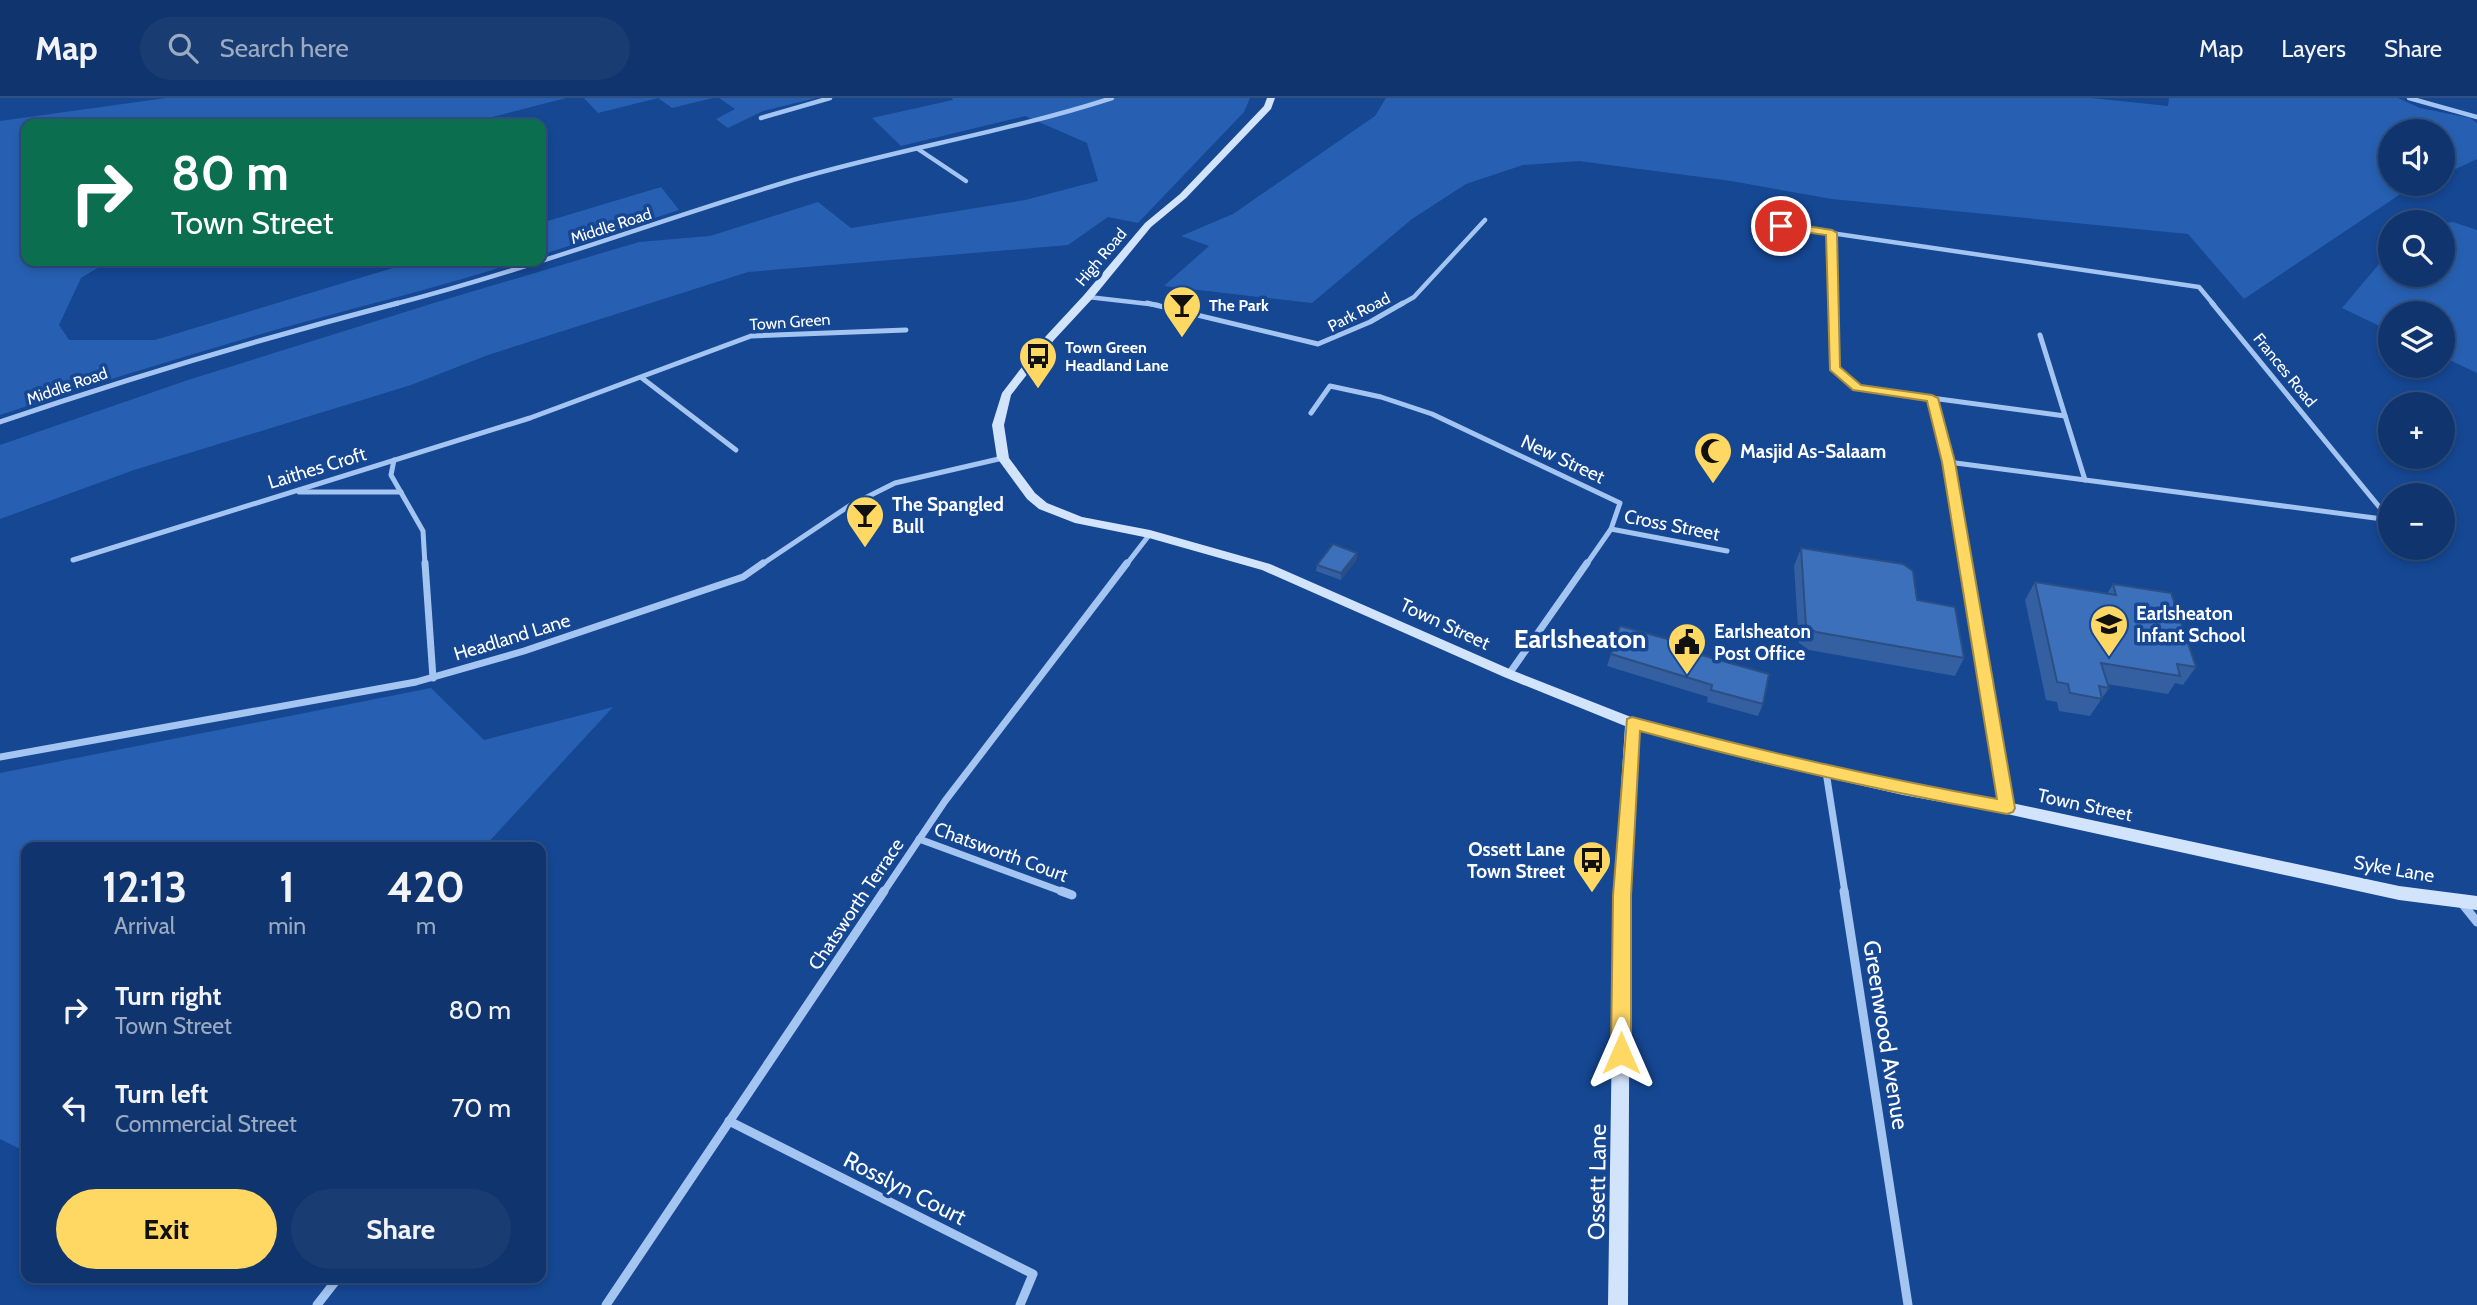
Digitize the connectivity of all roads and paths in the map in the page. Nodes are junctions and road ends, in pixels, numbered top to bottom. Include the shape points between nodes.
1 (831, 98) edge
2 (1112, 98) edge
3 (1270, 98) edge
4 (2409, 98) edge
5 (761, 117) dead end
6 (2477, 117) edge
7 (918, 149) junction
8 (966, 181) dead end
9 (1485, 220) dead end
10 (1756, 222) dead end
11 (1832, 233) junction
12 (546, 260) edge
13 (527, 266) edge
14 (1088, 297) junction
15 (906, 330) dead end
16 (2040, 335) dead end
17 (642, 378) junction
18 (1932, 398) junction
19 (1311, 413) dead end
20 (2065, 415) junction
21 (0, 422) edge
22 (736, 450) dead end
23 (1003, 458) junction
24 (394, 460) junction
25 (1948, 462) junction
26 (2085, 480) junction
27 (291, 492) junction
28 (401, 492) junction
29 (1611, 529) junction
30 (1150, 534) junction
31 (1727, 551) dead end
32 (73, 559) dead end
33 (1509, 674) junction
34 (433, 678) junction
35 (1632, 723) junction
36 (0, 757) edge
37 (1826, 772) junction
38 (2007, 808) junction
39 (919, 839) junction
40 (2304, 873) joint
41 (1072, 895) dead end
42 (2469, 902) edge
43 (2477, 922) edge
44 (729, 1121) junction
45 (334, 1283) edge
46 (317, 1305) edge
47 (606, 1305) edge
48 (1020, 1305) edge
49 (1618, 1305) edge
50 (1909, 1305) edge

1 - 5 street
2 - 7 street, Middle Road
3 - 14 street, High Road via 1268,107 1183,196 1148,225
4 - 6 street
7 - 8 street
7 - 12 street, Middle Road via 794,180
9 - 14 street, Park Road via 1414,297 1318,344 1153,304
10 - 11 street, Frances Road
11 - 18 street via 1834,368 1857,388
11 - 26 street, Frances Road via 2199,287 2390,520
13 - 21 street, Middle Road via 267,337
14 - 23 street, High Road via 1049,338 1006,395 998,425
15 - 17 street, Town Green via 751,336
16 - 20 street
17 - 22 street
17 - 24 street, Town Green
18 - 20 street
18 - 25 street
19 - 29 street, New Street via 1330,386 1432,414 1620,503
20 - 26 street
23 - 30 street, Town Street via 1043,506 1079,520
23 - 34 street, Headland Lane via 895,483 849,506 743,577
24 - 27 street, Laithes Croft
24 - 28 street, Laithes Croft via 391,475
25 - 26 street, Frances Road
25 - 38 street
27 - 28 street
27 - 32 street, Laithes Croft
28 - 34 street, Laithes Croft via 423,531
29 - 31 street, Cross Street
29 - 33 street
30 - 33 street, Town Street via 1266,567
30 - 39 street, Chatsworth Terrace
33 - 35 street, Town Street
34 - 36 street, Headland Lane
35 - 37 street, Town Street
35 - 49 street, Ossett Lane via 1622,896
37 - 38 street, Town Street
37 - 50 street, Greenwood Avenue
38 - 40 street, Town Street
39 - 41 street, Chatsworth Court
39 - 44 street, Chatsworth Terrace
40 - 42 street, Syke Lane via 2399,894
42 - 43 street
44 - 47 street, Chatsworth Terrace
44 - 48 street, Rosslyn Court via 1033,1274
45 - 46 street

